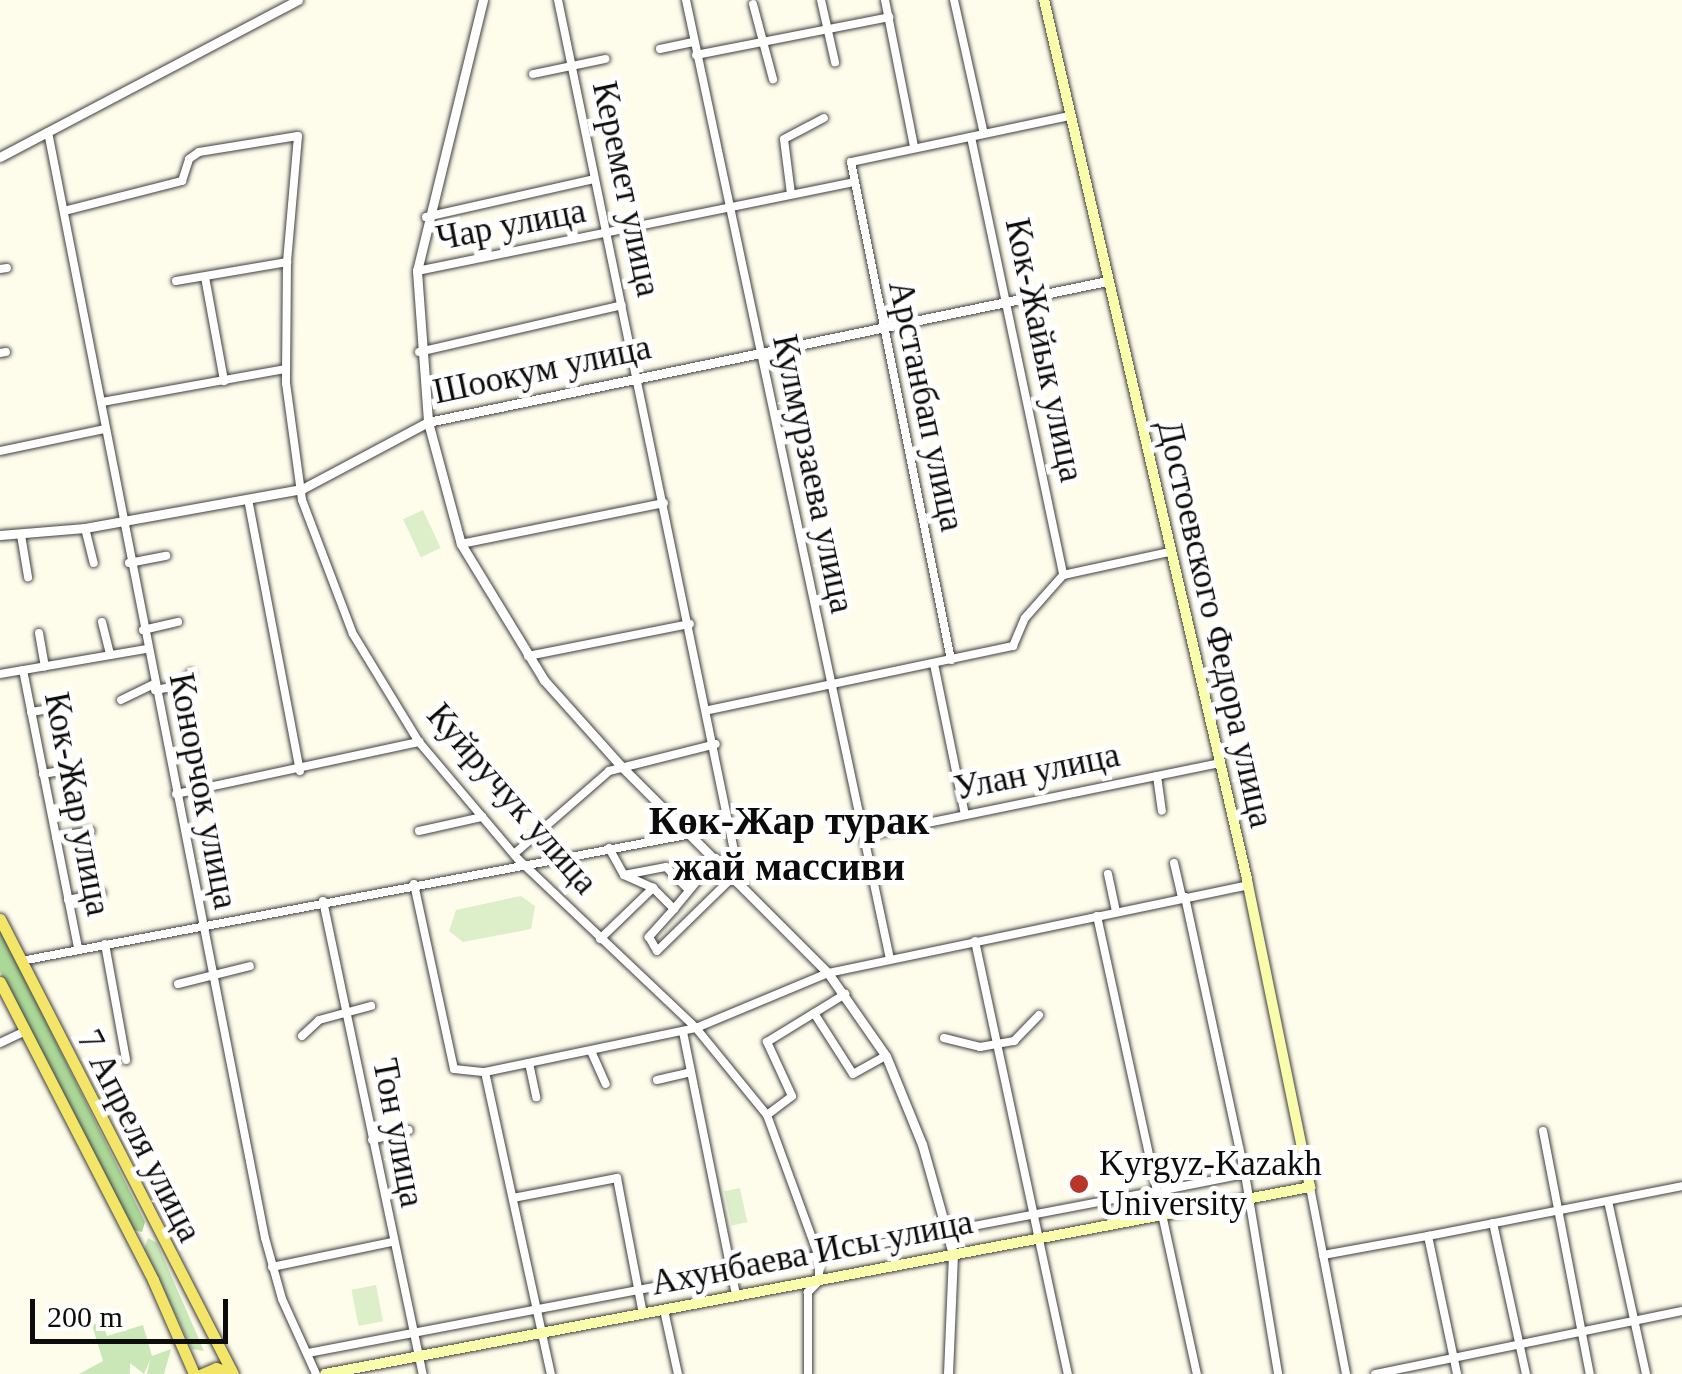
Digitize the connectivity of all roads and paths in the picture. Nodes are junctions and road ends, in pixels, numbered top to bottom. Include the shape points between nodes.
1 (298, 0) edge
2 (482, 0) edge
3 (558, 0) edge
4 (686, 0) edge
5 (821, 0) edge
6 (885, 0) edge
7 (954, 0) edge
8 (1044, 0) edge
9 (753, 4) dead end
10 (888, 17) junction
11 (826, 29) junction
12 (694, 42) junction
13 (763, 42) junction
14 (660, 49) dead end
15 (696, 55) junction
16 (605, 59) dead end
17 (835, 62) dead end
18 (572, 67) junction
19 (533, 74) dead end
20 (773, 79) dead end
21 (1070, 116) junction
22 (824, 118) dead end
23 (983, 130) junction
24 (48, 132) junction
25 (971, 137) junction
26 (914, 147) junction
27 (0, 157) edge
28 (594, 179) junction
29 (850, 183) junction
30 (791, 194) junction
31 (728, 207) junction
32 (68, 210) junction
33 (426, 216) junction
34 (606, 234) junction
35 (287, 262) junction
36 (417, 271) junction
37 (204, 278) junction
38 (1107, 280) junction
39 (176, 281) dead end
40 (1005, 302) junction
41 (622, 305) junction
42 (882, 327) junction
43 (419, 352) junction
44 (760, 353) junction
45 (286, 369) junction
46 (638, 377) junction
47 (224, 380) junction
48 (102, 402) junction
49 (428, 422) junction
50 (104, 428) junction
51 (0, 451) edge
52 (302, 489) junction
53 (248, 499) junction
54 (664, 504) junction
55 (121, 521) junction
56 (85, 528) junction
57 (21, 535) junction
58 (0, 536) edge
59 (460, 544) junction
60 (1169, 552) junction
61 (166, 556) dead end
62 (94, 563) dead end
63 (130, 563) junction
64 (1063, 575) junction
65 (28, 577) dead end
66 (102, 622) dead end
67 (178, 622) dead end
68 (690, 624) junction
69 (143, 630) junction
70 (39, 633) dead end
71 (147, 649) junction
72 (110, 655) junction
73 (527, 656) junction
74 (951, 660) junction
75 (934, 664) junction
76 (46, 666) junction
77 (23, 670) junction
78 (192, 673) dead end
79 (0, 674) edge
80 (830, 684) junction
81 (155, 687) junction
82 (120, 700) dead end
83 (62, 706) dead end
84 (709, 710) junction
85 (31, 712) junction
86 (419, 742) junction
87 (716, 744) junction
88 (1221, 763) junction
89 (620, 766) junction
90 (72, 769) dead end
91 (300, 771) junction
92 (43, 774) junction
93 (1157, 776) junction
94 (176, 794) junction
95 (1162, 811) dead end
96 (965, 815) junction
97 (482, 817) junction
98 (90, 831) dead end
99 (419, 831) dead end
100 (692, 834) junction
101 (864, 836) junction
102 (56, 837) junction
103 (610, 848) junction
104 (514, 854) junction
105 (716, 858) junction
106 (521, 863) junction
107 (1174, 863) dead end
108 (1108, 874) dead end
109 (624, 875) junction
110 (737, 877) junction
111 (414, 884) junction
112 (1249, 885) junction
113 (686, 887) junction
114 (653, 888) junction
115 (101, 893) dead end
116 (1184, 898) junction
117 (68, 900) junction
118 (323, 901) junction
119 (674, 909) junction
120 (1116, 912) junction
121 (1097, 916) junction
122 (0, 918) edge
123 (202, 925) junction
124 (600, 939) junction
125 (976, 941) junction
126 (104, 944) junction
127 (78, 950) junction
128 (890, 958) junction
129 (21, 961) junction
130 (250, 966) dead end
131 (828, 972) junction
132 (212, 974) junction
133 (0, 982) edge
134 (178, 984) dead end
135 (844, 994) junction
136 (371, 1006) dead end
137 (346, 1012) junction
138 (814, 1013) junction
139 (1039, 1015) dead end
140 (696, 1028) junction
141 (26, 1030) junction
142 (683, 1032) junction
143 (302, 1036) dead end
144 (944, 1038) dead end
145 (0, 1043) edge
146 (998, 1044) junction
147 (591, 1050) junction
148 (886, 1056) junction
149 (126, 1060) dead end
150 (529, 1063) junction
151 (485, 1072) junction
152 (691, 1072) junction
153 (657, 1080) dead end
154 (606, 1084) dead end
155 (536, 1097) dead end
156 (767, 1115) junction
157 (409, 1130) dead end
158 (1542, 1130) dead end
159 (372, 1140) junction
160 (1245, 1174) junction
161 (1682, 1186) edge
162 (1310, 1188) junction
163 (1164, 1190) dead end
164 (1151, 1192) dead end
165 (513, 1198) junction
166 (1246, 1200) junction
167 (1608, 1201) junction
168 (1558, 1210) junction
169 (1163, 1215) junction
170 (1035, 1216) junction
171 (1492, 1224) junction
172 (155, 1230) junction
173 (948, 1231) junction
174 (1428, 1236) junction
175 (1040, 1238) junction
176 (134, 1241) junction
177 (392, 1242) junction
178 (953, 1254) junction
179 (819, 1257) junction
180 (1324, 1259) junction
181 (272, 1267) junction
182 (733, 1273) junction
183 (819, 1280) junction
184 (639, 1291) junction
185 (736, 1296) junction
186 (537, 1309) junction
187 (664, 1310) junction
188 (1682, 1311) edge
189 (643, 1314) junction
190 (1635, 1320) junction
191 (1582, 1330) junction
192 (542, 1333) junction
193 (414, 1334) junction
194 (1520, 1342) junction
195 (188, 1353) junction
196 (308, 1353) junction
197 (1453, 1354) junction
198 (419, 1356) junction
199 (184, 1374) edge
200 (194, 1374) edge
201 (202, 1374) edge
202 (233, 1374) edge
203 (316, 1374) edge
204 (325, 1374) edge
205 (422, 1374) edge
206 (552, 1374) edge
207 (678, 1374) edge
208 (808, 1374) edge
209 (948, 1374) edge
210 (1068, 1374) edge
211 (1197, 1374) edge
212 (1278, 1374) edge
213 (1346, 1374) edge
214 (1375, 1374) edge
215 (1457, 1374) edge
216 (1526, 1374) edge
217 (1590, 1374) edge
218 (1646, 1374) edge

1 - 24 street
2 - 33 street
3 - 18 street, Керемет улица
4 - 12 street, Кулмурзаева улица
5 - 11 street
6 - 10 street
7 - 23 street
8 - 21 main road, Достоевского Федора улица
9 - 13 street
10 - 11 street
10 - 26 street
11 - 13 street
11 - 17 street
12 - 14 street
12 - 15 street, Кулмурзаева улица
13 - 15 street
13 - 20 street
15 - 31 street, Кулмурзаева улица
16 - 18 street
18 - 19 street
18 - 28 street, Керемет улица
21 - 23 street
21 - 38 main road, Достоевского Федора улица
22 - 30 street via 784,139
23 - 25 street
24 - 27 street
24 - 32 street, Конорчок улица
25 - 26 street
25 - 40 street, Кок-Жайык улица
26 - 29 street, Арстанбап улица via 851,162
28 - 33 street
28 - 34 street, Керемет улица
29 - 30 street, Чар улица
29 - 42 street, Арстанбап улица
30 - 31 street, Чар улица
31 - 34 street, Чар улица
31 - 44 street, Кулмурзаева улица
32 - 35 street, Куйручук улица via 182,181 189,159 199,152 298,136
32 - 48 street, Конорчок улица
33 - 36 street
34 - 36 street, Чар улица
34 - 41 street, Керемет улица
35 - 37 street
35 - 45 street, Куйручук улица
36 - 43 street
37 - 39 street
37 - 47 street
38 - 40 street, Шоокум улица
38 - 60 main road, Достоевского Федора улица
40 - 42 street, Шоокум улица
40 - 64 street, Кок-Жайык улица
41 - 43 street
41 - 46 street, Керемет улица
42 - 44 street, Шоокум улица
42 - 74 street, Арстанбап улица
43 - 49 street
44 - 46 street, Шоокум улица
44 - 80 street, Кулмурзаева улица
45 - 47 street
45 - 52 street, Куйручук улица
46 - 49 street, Шоокум улица
46 - 54 street, Керемет улица
47 - 48 street
48 - 50 street, Конорчок улица
49 - 52 street, Шоокум улица
49 - 59 street
50 - 51 street
50 - 55 street, Конорчок улица
52 - 53 street, Шоокум улица
52 - 86 street, Куйручук улица via 353,634
53 - 55 street, Шоокум улица
53 - 91 street
54 - 59 street
54 - 68 street, Керемет улица
55 - 56 street, Шоокум улица
55 - 63 street, Конорчок улица
56 - 57 street, Шоокум улица
56 - 62 street
57 - 58 street, Шоокум улица
57 - 65 street
59 - 73 street
60 - 64 street
60 - 88 main road, Достоевского Федора улица
61 - 63 street
63 - 69 street, Конорчок улица
64 - 74 street via 1024,618 1013,646
66 - 72 street
67 - 69 street
68 - 73 street
68 - 84 street, Керемет улица
69 - 71 street, Конорчок улица
70 - 76 street
71 - 72 street, Кок-Жар улица
71 - 81 street, Конорчок улица
72 - 76 street, Кок-Жар улица
73 - 89 street
74 - 75 street
75 - 80 street
75 - 96 street
76 - 77 street, Кок-Жар улица
77 - 79 street, Кок-Жар улица
77 - 85 street, Кок-Жар улица
78 - 81 street via 182,684
80 - 84 street
80 - 101 street, Кулмурзаева улица
81 - 82 street
81 - 94 street, Конорчок улица
83 - 85 street
84 - 87 street, Керемет улица
85 - 92 street, Кок-Жар улица
86 - 91 street
86 - 97 street, Куйручук улица
87 - 89 street
87 - 110 street, Керемет улица
88 - 93 street, Улан улица
88 - 112 main road, Достоевского Федора улица
89 - 100 street
89 - 104 street
90 - 92 street
91 - 94 street
92 - 102 street, Кок-Жар улица
93 - 95 street
93 - 96 street, Улан улица
94 - 123 street, Конорчок улица
96 - 101 street, Улан улица
97 - 99 street
97 - 104 street, Куйручук улица
98 - 102 street
100 - 103 street
100 - 105 street
101 - 128 street, Кулмурзаева улица
102 - 117 street, Кок-Жар улица
103 - 106 street
103 - 109 street
104 - 106 street, Куйручук улица
105 - 110 street
105 - 113 street
106 - 111 street
106 - 124 street, Куйручук улица
107 - 116 street
108 - 120 street
109 - 113 street via 666,867
109 - 114 street
110 - 119 street via 657,950 648,936
110 - 131 street
111 - 118 street
111 - 151 street via 454,1069
112 - 116 street
112 - 162 main road, Достоевского Федора улица
113 - 119 street
114 - 119 street
114 - 124 street
115 - 117 street
116 - 120 street
116 - 160 street
117 - 127 street, Кок-Жар улица
118 - 123 street
118 - 137 street, Тон улица
120 - 121 street
121 - 125 street
121 - 169 street
122 - 129 main road, 7 Апреля улица
123 - 126 street
123 - 132 street, Конорчок улица
124 - 140 street, Куйручук улица
125 - 128 street
125 - 146 street
126 - 127 street
126 - 149 street
127 - 129 street
128 - 131 street
129 - 172 main road, 7 Апреля улица
130 - 132 street
131 - 135 street
131 - 140 street
132 - 134 street
132 - 181 street, Конорчок улица
133 - 141 main road, 7 Апреля улица
135 - 138 street
135 - 148 street
136 - 137 street
137 - 143 street via 319,1020
137 - 159 street, Тон улица
138 - 148 street via 852,1074
138 - 156 street via 765,1046 792,1096
139 - 146 street via 1022,1037
140 - 142 street
140 - 156 street, Куйручук улица
141 - 145 street
141 - 176 main road, 7 Апреля улица
142 - 147 street
142 - 152 street
144 - 146 street
146 - 170 street
147 - 150 street
147 - 154 street
148 - 173 street
150 - 151 street
150 - 155 street
151 - 165 street
152 - 153 street
152 - 182 street
156 - 179 street, Куйручук улица
157 - 159 street
158 - 168 street
159 - 177 street, Тон улица
160 - 163 street
160 - 166 street
161 - 167 street
162 - 166 main road, Ахунбаева Исы улица
162 - 180 street, Достоевского Федора улица
164 - 170 street
165 - 184 street via 617,1178
165 - 186 street
166 - 169 main road, Ахунбаева Исы улица
166 - 212 street
167 - 168 street
167 - 190 street
168 - 171 street
168 - 191 street
169 - 175 main road, Ахунбаева Исы улица
169 - 211 street
170 - 173 street
170 - 175 street
171 - 174 street
171 - 194 street
172 - 176 main road
172 - 202 main road, 7 Апреля улица
173 - 178 street
173 - 179 street
174 - 180 street
174 - 197 street
175 - 178 main road, Ахунбаева Исы улица
175 - 210 street
176 - 195 main road, 7 Апреля улица
177 - 181 street
177 - 193 street, Тон улица
178 - 183 main road, Ахунбаева Исы улица
178 - 209 street
179 - 182 street
179 - 183 street, Куйручук улица
180 - 213 street, Достоевского Федора улица
181 - 196 street, Конорчок улица
182 - 184 street
182 - 185 street
183 - 185 main road, Ахунбаева Исы улица
183 - 208 street, Куйручук улица via 808,1292
184 - 186 street
184 - 189 street
185 - 187 main road, Ахунбаева Исы улица
186 - 192 street
186 - 193 street
187 - 189 main road, Ахунбаева Исы улица
187 - 207 street
188 - 190 street
189 - 192 main road, Ахунбаева Исы улица
190 - 191 street
190 - 218 street
191 - 194 street
191 - 217 street
192 - 198 main road, Ахунбаева Исы улица
192 - 206 street
193 - 196 street
193 - 198 street, Тон улица
194 - 197 street
194 - 216 street
195 - 199 main road
195 - 200 main road, 7 Апреля улица
196 - 203 street, Конорчок улица
197 - 214 street
197 - 215 street
198 - 204 main road, Ахунбаева Исы улица
198 - 205 street, Тон улица
201 - 202 main road via 216,1368

